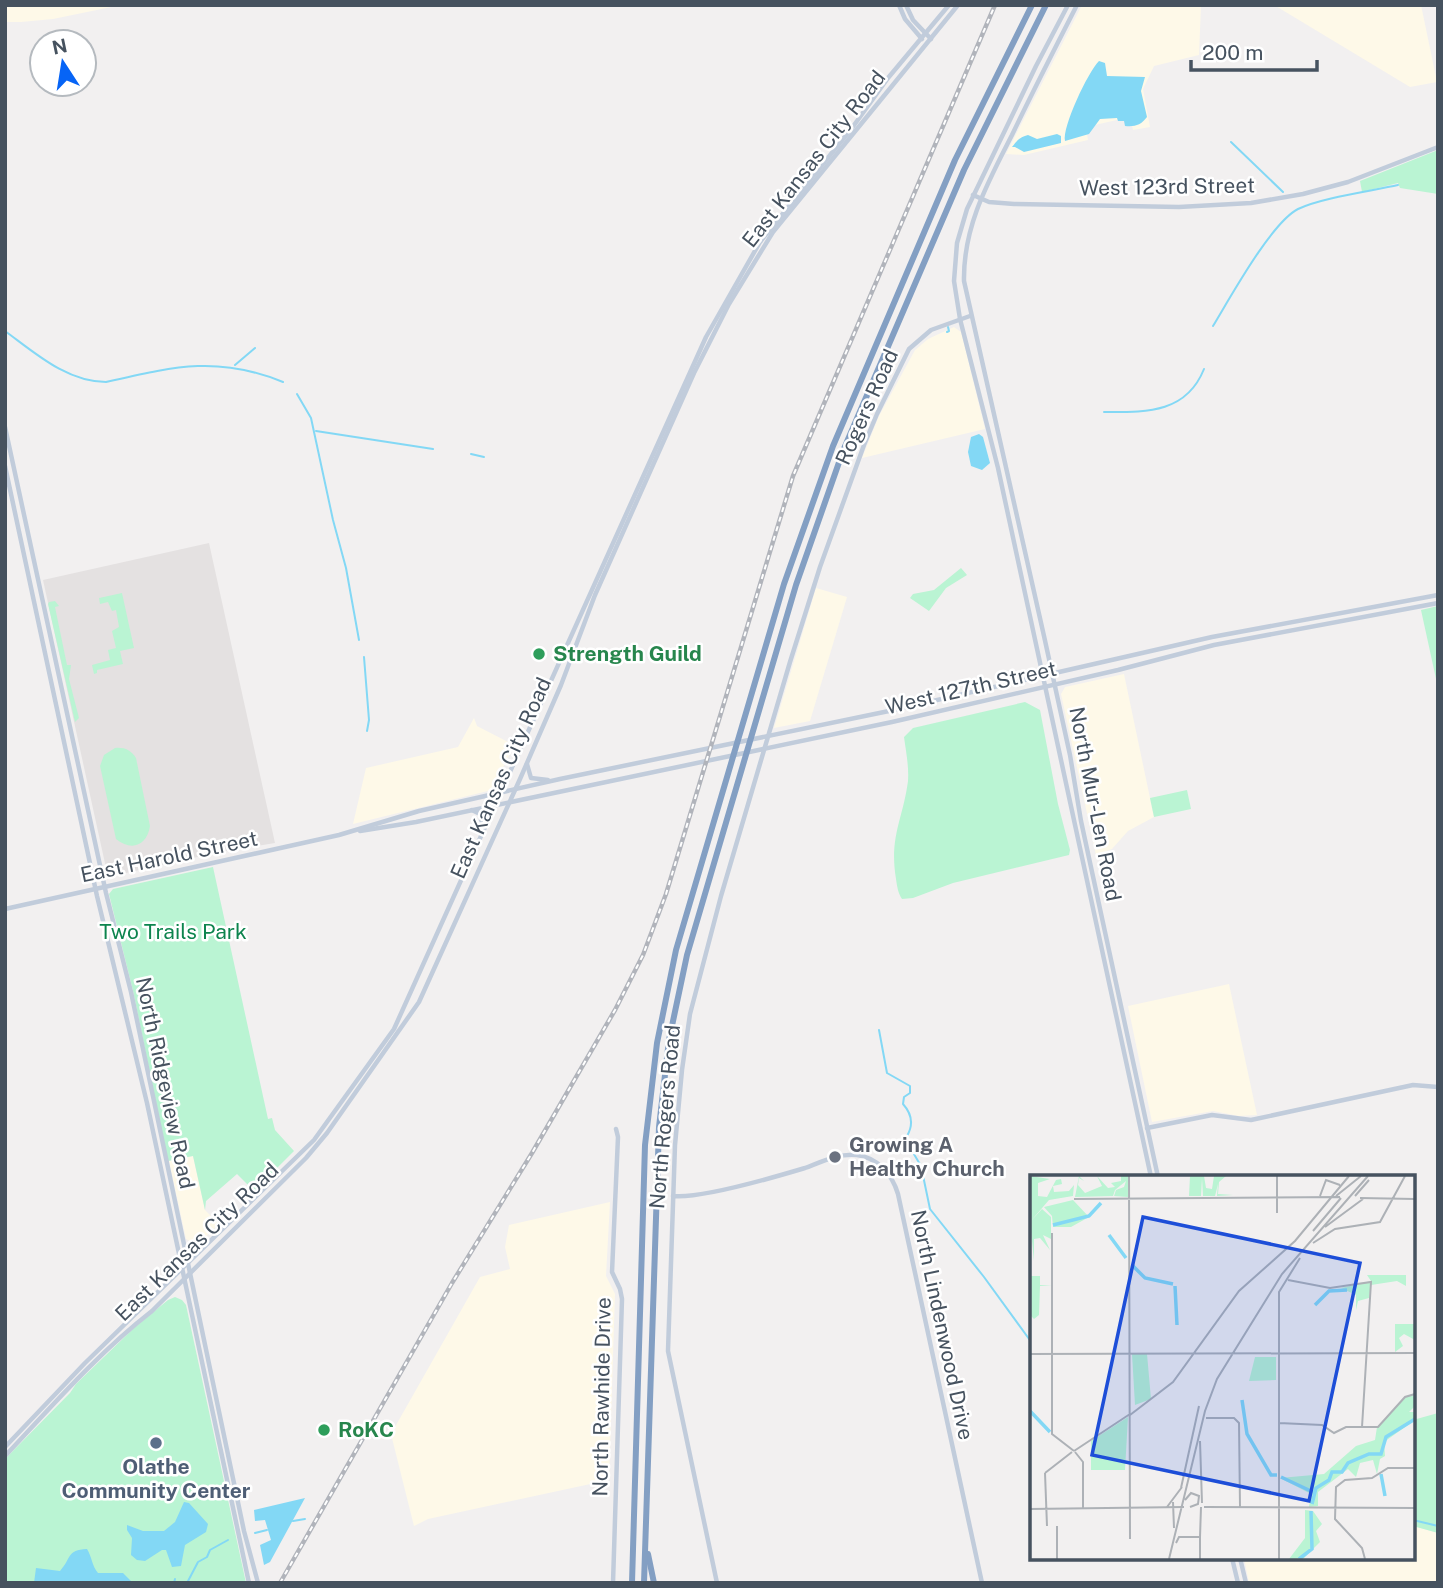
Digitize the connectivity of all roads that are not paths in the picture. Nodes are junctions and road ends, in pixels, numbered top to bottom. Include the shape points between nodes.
1 (899, 5) edge
2 (906, 5) edge
3 (949, 5) edge
4 (958, 5) edge
5 (1032, 5) edge
6 (1046, 5) edge
7 (1068, 5) edge
8 (1077, 5) edge
9 (926, 34) junction
10 (922, 39) junction
11 (929, 41) junction
12 (1438, 147) edge
13 (973, 195) junction
14 (981, 199) junction
15 (970, 316) junction
16 (960, 319) junction
17 (5, 426) edge
18 (5, 466) edge
19 (828, 543) joint
20 (1438, 595) edge
21 (1438, 603) edge
22 (1052, 673) junction
23 (1042, 675) junction
24 (1055, 684) junction
25 (1045, 686) junction
26 (526, 764) junction
27 (560, 779) junction
28 (515, 789) junction
29 (499, 793) junction
30 (510, 801) junction
31 (494, 804) junction
32 (471, 810) junction
33 (483, 828) junction
34 (339, 835) junction
35 (104, 888) junction
36 (96, 890) junction
37 (5, 909) edge
38 (1438, 1087) edge
39 (1148, 1128) junction
40 (616, 1129) dead end
41 (1140, 1130) junction
42 (1151, 1175) edge
43 (1158, 1175) edge
44 (673, 1196) junction
45 (188, 1264) junction
46 (181, 1271) junction
47 (190, 1274) junction
48 (183, 1280) junction
49 (5, 1447) edge
50 (5, 1456) edge
51 (646, 1542) junction
52 (1232, 1560) edge
53 (1240, 1560) edge
54 (249, 1583) edge
55 (258, 1583) edge
56 (613, 1583) edge
57 (630, 1583) edge
58 (645, 1583) edge
59 (654, 1583) edge
60 (717, 1583) edge
61 (982, 1583) edge
62 (1238, 1583) edge
63 (1246, 1583) edge

1 - 10 main road
2 - 9 main road
3 - 9 main road, East Kansas City Road
4 - 11 main road, East Kansas City Road
5 - 57 highway via 955,160 833,446 788,573 676,950 657,1043 645,1145
6 - 51 highway via 964,170 843,451 796,585 687,955 669,1040 658,1139
7 - 13 main road, North Mur-Len Road
8 - 14 main road, North Mur-Len Road
9 - 10 main road, East Kansas City Road
9 - 11 main road
10 - 11 main road
10 - 29 main road, East Kansas City Road via 760,242 725,302 689,371
11 - 26 main road, East Kansas City Road via 773,232 729,304 595,595
12 - 14 main road, West 123rd Street via 1348,182 1251,203 1168,207 1005,204
13 - 14 main road, West 123rd Street
13 - 16 main road, North Mur-Len Road via 955,256
14 - 15 main road, North Mur-Len Road via 964,258
15 - 16 main road, Rogers Road
15 - 22 main road, North Mur-Len Road
16 - 19 main road, Rogers Road via 931,330 905,355
16 - 23 main road, North Mur-Len Road via 998,468
17 - 35 main road, North Ridgeview Road
18 - 36 main road, North Ridgeview Road
19 - 44 main road, North Rogers Road via 727,873 690,1014 676,1119
20 - 22 main road, West 127th Street via 1248,629
21 - 24 main road, West 127th Street via 1213,645
22 - 23 main road, West 127th Street
22 - 24 main road, North Mur-Len Road
23 - 25 main road, North Mur-Len Road
23 - 27 main road, West 127th Street via 890,712
24 - 25 main road, West 127th Street
24 - 39 main road, North Mur-Len Road
25 - 30 main road, West 127th Street
25 - 41 main road, North Mur-Len Road
26 - 27 main road via 533,780
26 - 28 main road, East Kansas City Road
27 - 28 main road, West 127th Street
28 - 29 main road, East Harold Street
28 - 30 main road, East Kansas City Road
29 - 31 main road, East Kansas City Road
29 - 34 main road, East Harold Street
30 - 31 main road, East Harold Street
30 - 47 main road, East Kansas City Road via 413,1011 318,1144
31 - 32 main road, East Harold Street
31 - 33 main road, East Kansas City Road
32 - 33 main road via 480,814
32 - 34 main road, East Harold Street
33 - 45 main road, East Kansas City Road via 394,1029 314,1140
34 - 35 main road, East Harold Street
35 - 36 main road, East Harold Street
35 - 45 main road, North Ridgeview Road
36 - 37 main road, East Harold Street
36 - 46 main road, North Ridgeview Road
38 - 39 main road via 1413,1086 1251,1121 1212,1115
39 - 41 main road
39 - 43 main road, North Mur-Len Road
40 - 56 main road, North Rawhide Drive via 612,1272 622,1301
41 - 42 main road, North Mur-Len Road
44 - 60 main road, North Rogers Road via 669,1362
44 - 61 main road, North Lindenwood Drive via 767,1179 844,1156 866,1157 885,1169 898,1194
45 - 46 main road, East Kansas City Road
45 - 47 main road, North Ridgeview Road
46 - 48 main road, North Ridgeview Road
46 - 49 main road, East Kansas City Road
47 - 48 main road, East Kansas City Road
47 - 55 main road, North Ridgeview Road
48 - 50 main road, East Kansas City Road
48 - 54 main road, North Ridgeview Road
51 - 58 highway
51 - 59 highway
52 - 62 main road
53 - 63 main road

